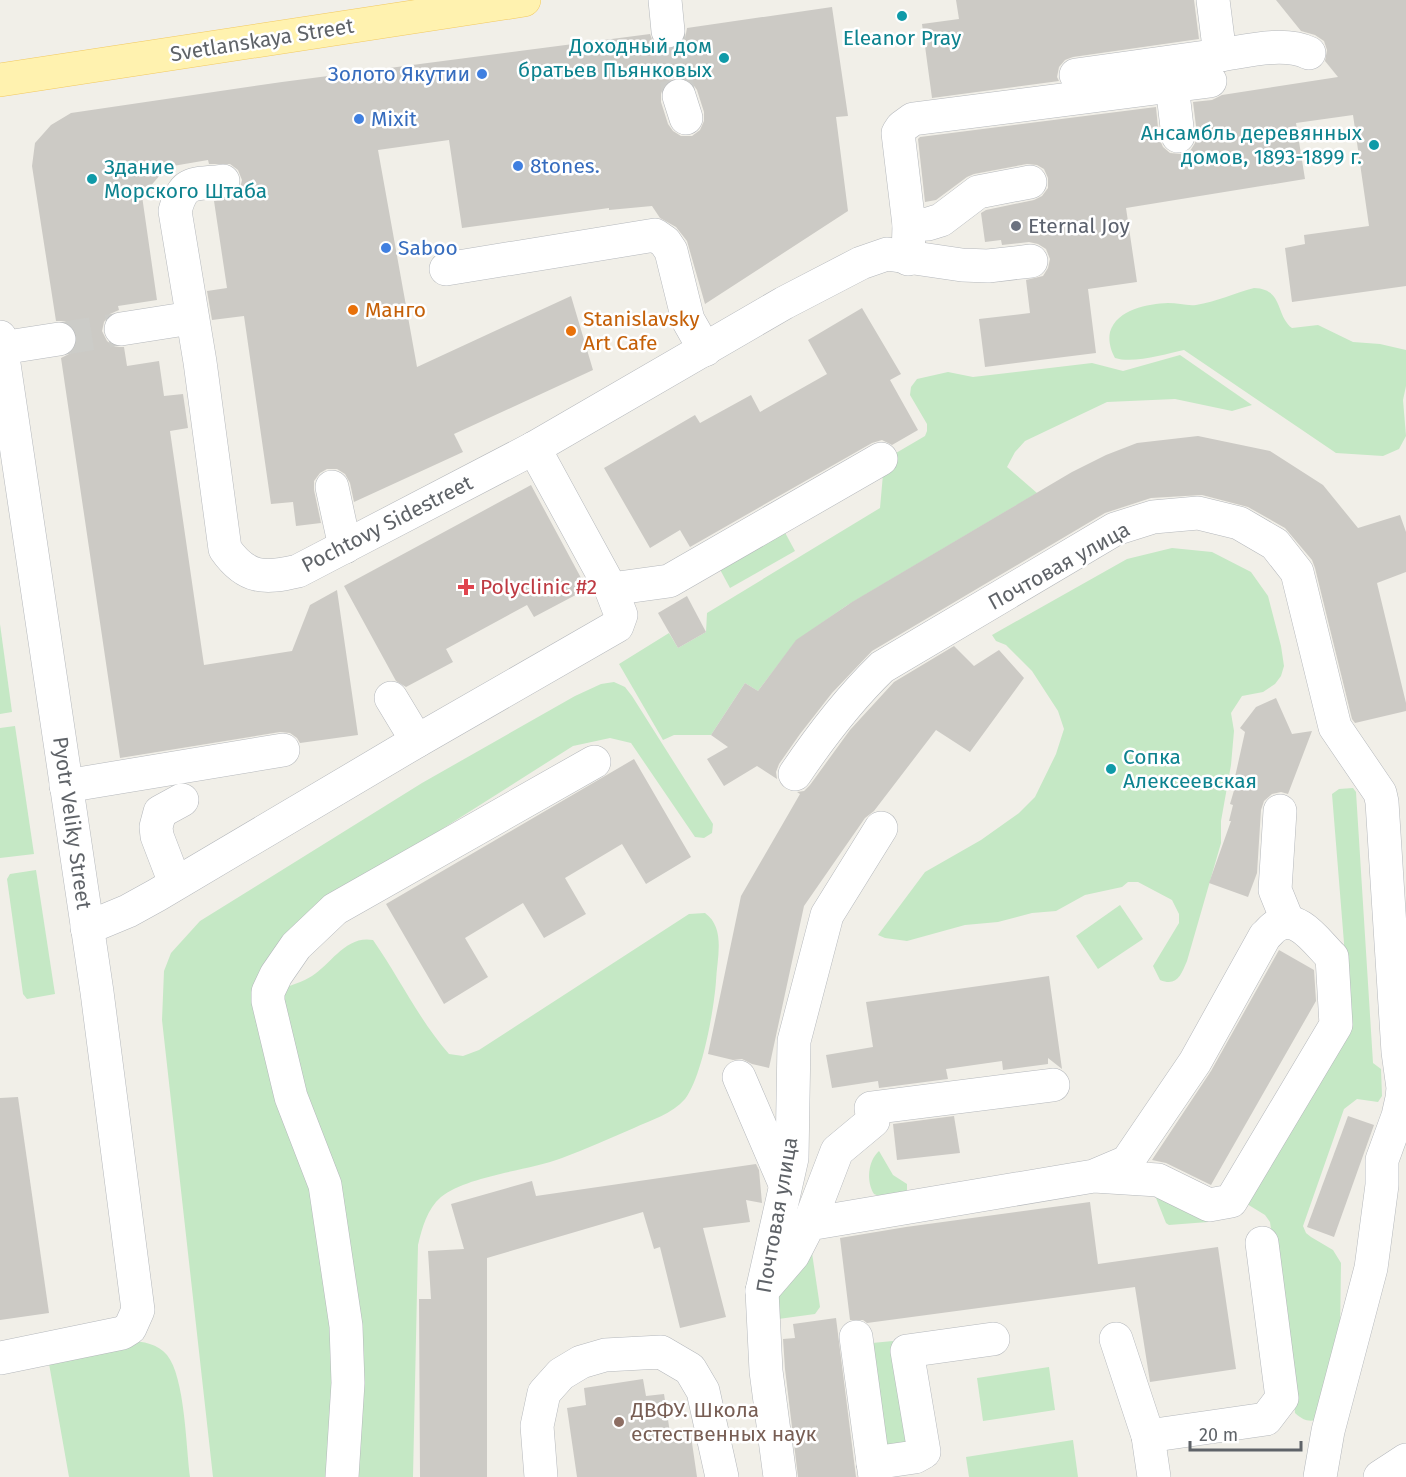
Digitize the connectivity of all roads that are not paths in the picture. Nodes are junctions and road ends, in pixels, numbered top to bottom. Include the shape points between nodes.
1 (524, 0) edge
2 (1213, 0) edge
3 (416, 8) edge
4 (1309, 53) dead end
5 (1215, 68) junction
6 (0, 80) edge
7 (1042, 80) dead end
8 (1172, 85) junction
9 (1178, 136) dead end
10 (223, 181) dead end
11 (1030, 182) dead end
12 (909, 225) junction
13 (908, 259) junction
14 (1031, 261) dead end
15 (446, 269) dead end
16 (191, 318) junction
17 (58, 339) tunnel mouth
18 (1, 342) edge
19 (705, 350) junction
20 (200, 362) junction
21 (534, 448) junction
22 (881, 459) dead end
23 (332, 487) dead end
24 (345, 548) junction
25 (611, 589) junction
26 (391, 698) dead end
27 (417, 741) junction
28 (283, 750) dead end
29 (594, 762) dead end
30 (795, 774) dead end
31 (66, 786) junction
32 (182, 800) dead end
33 (1280, 811) dead end
34 (882, 828) dead end
35 (1396, 841) edge
36 (175, 883) junction
37 (1288, 922) junction
38 (87, 928) junction
39 (1377, 937) dead end
40 (1398, 1052) junction
41 (739, 1077) dead end
42 (1053, 1084) dead end
43 (1394, 1158) edge
44 (1094, 1176) junction
45 (785, 1184) junction
46 (808, 1224) junction
47 (1262, 1243) dead end
48 (762, 1291) junction
49 (856, 1337) dead end
50 (993, 1339) dead end
51 (1116, 1339) dead end
52 (0, 1358) edge
53 (1148, 1436) junction
54 (1406, 1461) edge
55 (874, 1470) edge
56 (342, 1477) edge
57 (541, 1477) edge
58 (722, 1477) edge
59 (780, 1477) edge
60 (1154, 1477) edge
61 (1320, 1477) edge
62 (1380, 1477) edge

1 - 3 main road, Svetlanskaya Street
2 - 5 street
3 - 6 main road, Svetlanskaya Street
4 - 5 street via 1276,48
5 - 7 street
5 - 8 street
8 - 9 street
8 - 12 street via 914,119 898,133
10 - 16 street, Pochtovy Sidestreet via 185,188 175,211
11 - 12 street via 978,192 941,220
12 - 13 street
13 - 14 street, Pochtovy Sidestreet via 977,266
13 - 19 street, Pochtovy Sidestreet via 886,254 861,263
15 - 19 street via 655,236 671,251 688,320
16 - 20 street, Pochtovy Sidestreet
16 - 20 street via 136,327
17 - 18 street
18 - 31 street, Pyotr Veliky Street
19 - 21 street, Pochtovy Sidestreet
20 - 24 street, Pochtovy Sidestreet via 225,549 234,562 244,571 276,577 298,572
21 - 24 street, Pochtovy Sidestreet
21 - 25 street
22 - 25 street via 669,581
23 - 24 street
25 - 27 street via 621,615 617,626
26 - 27 street
27 - 36 street
28 - 31 street
29 - 56 street via 335,909 296,946 268,992 291,1097 327,1197 346,1326 348,1383
30 - 35 street, Почтовая улица via 851,698 882,667 1115,529 1153,517 1198,513 1239,523 1275,544 1297,572 1335,727 1380,793
31 - 38 street, Pyotr Veliky Street
32 - 36 street via 160,812 156,827
33 - 37 street via 1275,890
34 - 45 street, Почтовая улица via 827,915 794,1041 792,1158
35 - 40 street, Почтовая улица
36 - 38 street via 128,911
37 - 44 street via 1277,925 1265,936 1195,1062 1127,1162
37 - 44 street via 1299,925 1332,957 1336,1025 1231,1201 1209,1205 1158,1180
38 - 52 street, Pyotr Veliky Street via 138,1310 130,1328 122,1333
39 - 40 street via 1385,1046
40 - 43 street, Почтовая улица via 1403,1088
41 - 45 street
42 - 46 street via 871,1108 873,1121 861,1115 837,1151
43 - 61 street, Почтовая улица via 1382,1185 1371,1268 1328,1431
44 - 46 street
45 - 48 street, Почтовая улица
46 - 48 street via 794,1256
47 - 53 street via 1282,1398 1266,1419
48 - 59 street, Почтовая улица via 766,1371
49 - 55 street
50 - 55 street via 907,1351 924,1452
51 - 53 street
53 - 60 street
54 - 62 street
57 - 58 street via 537,1426 544,1393 561,1374 581,1362 605,1355 661,1352 690,1369 703,1392

